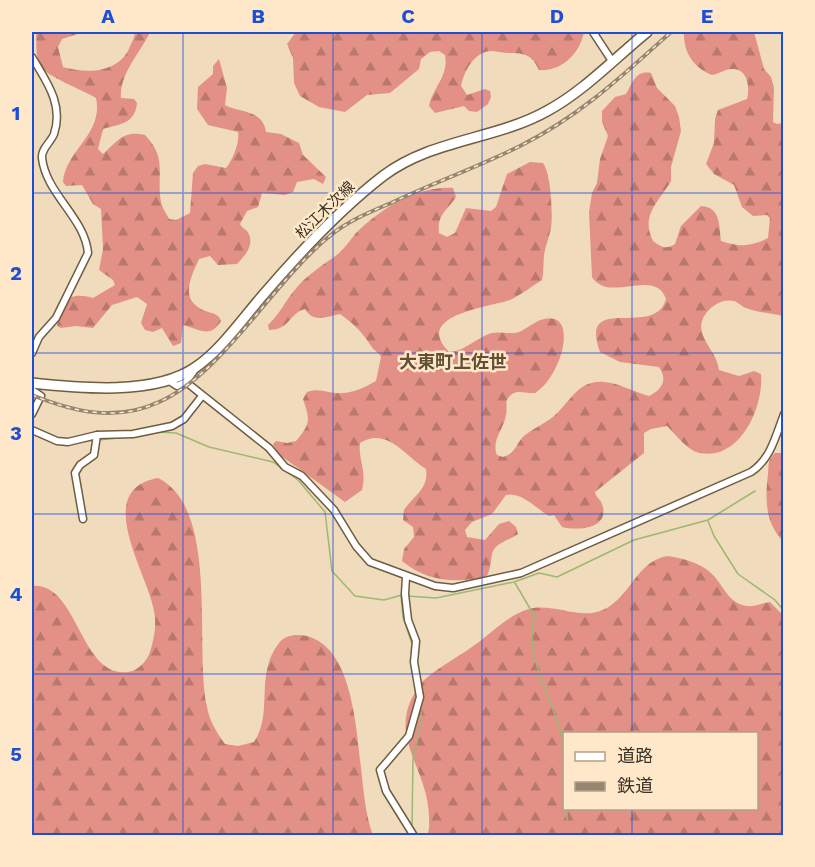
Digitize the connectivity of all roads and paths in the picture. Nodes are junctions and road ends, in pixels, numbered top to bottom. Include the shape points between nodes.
1 (593, 32) edge
2 (646, 32) edge
3 (32, 57) edge
4 (612, 61) junction
5 (32, 353) edge
6 (196, 367) junction
7 (168, 380) junction
8 (186, 382) junction
9 (32, 383) edge
10 (32, 390) edge
11 (202, 396) junction
12 (32, 414) edge
13 (783, 414) edge
14 (32, 430) edge
15 (97, 438) junction
16 (83, 519) dead end
17 (406, 577) junction
18 (414, 836) edge

1 - 4 street
2 - 4 main road, 松江木次線
3 - 5 street via 53,92 57,115 54,134 42,159 56,195 72,216 88,250 56,318 39,337
4 - 6 main road, 松江木次線 via 547,111 427,151 385,175 288,266
6 - 7 main road, 松江木次線
6 - 8 street
7 - 8 street via 177,386
7 - 9 main road, 松江木次線 via 107,387
8 - 11 street
10 - 12 street via 41,396
11 - 15 street via 176,425
11 - 17 street via 269,448 285,467 302,476 334,510 370,562
13 - 17 street via 771,450 752,472 533,568 453,588
14 - 15 street via 57,441
15 - 16 street via 94,455 75,472
17 - 18 street via 420,698 409,736 380,770 386,791

